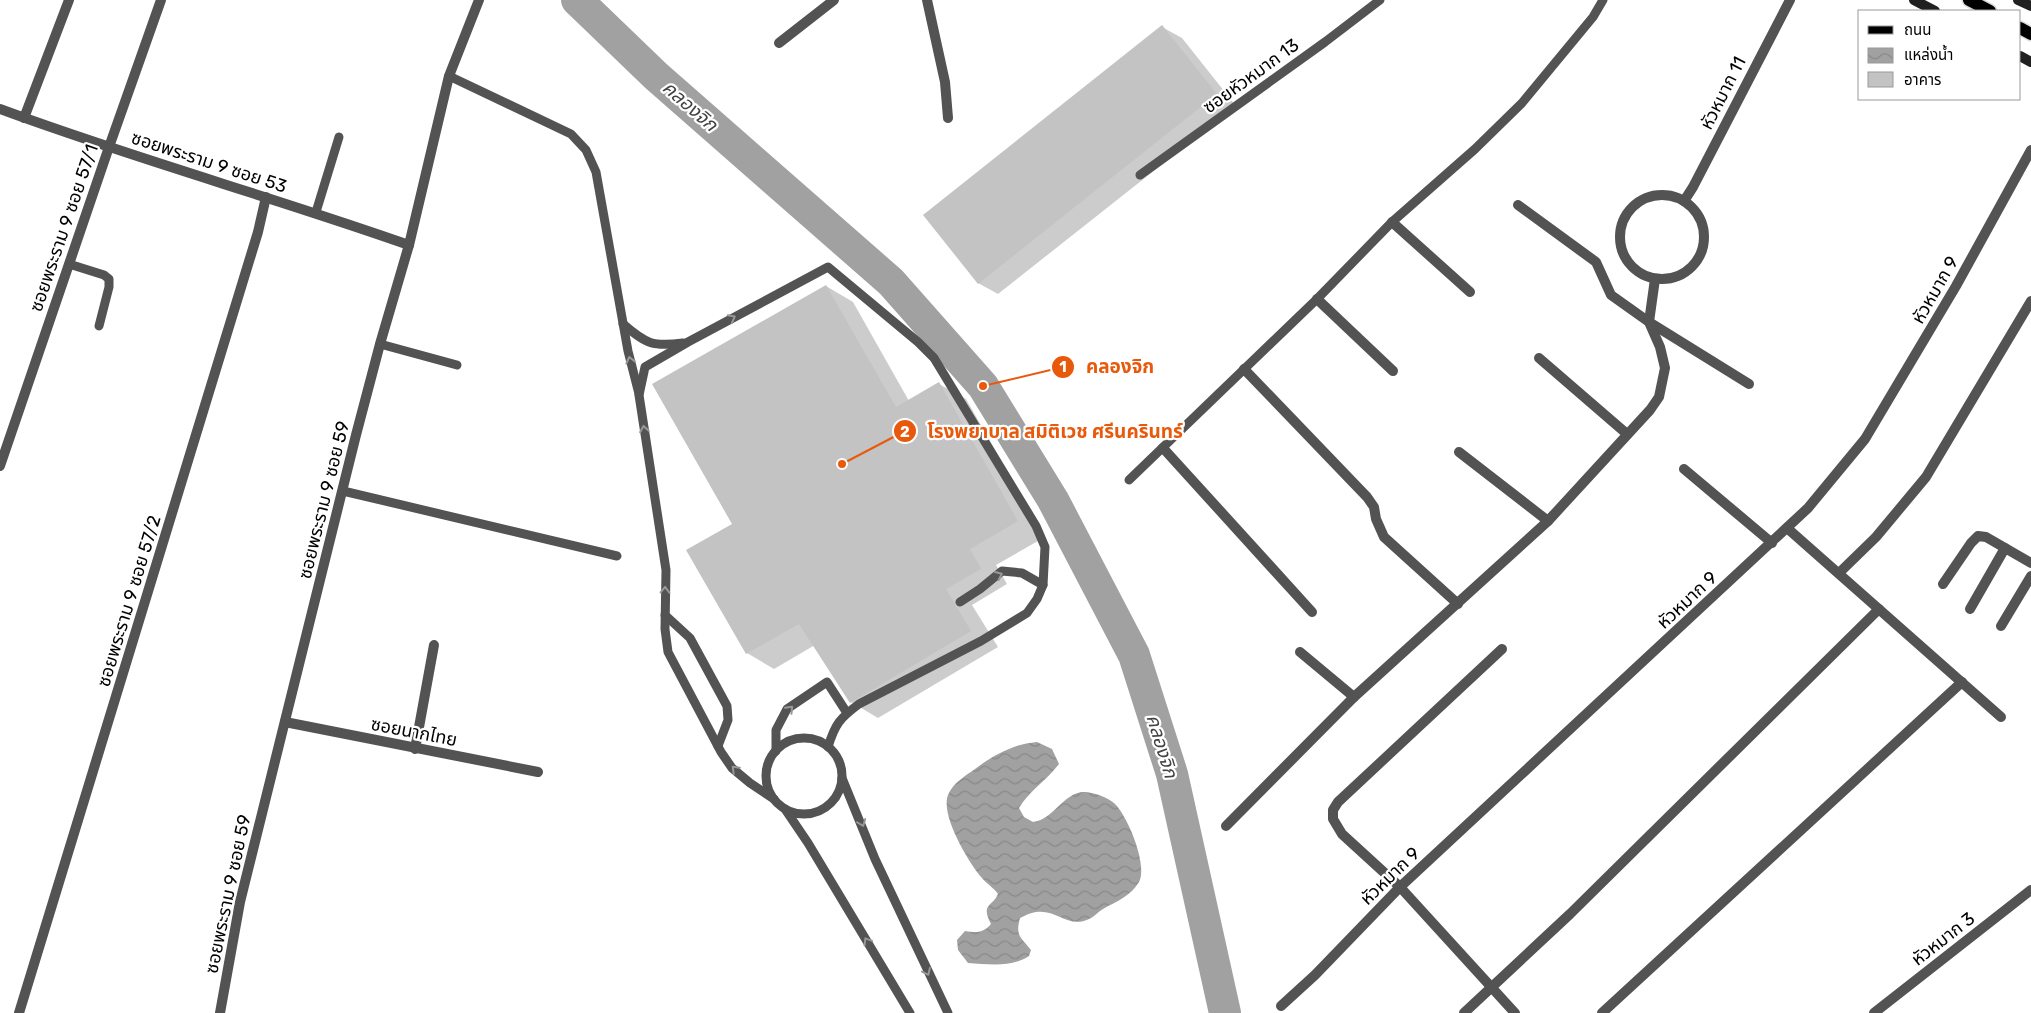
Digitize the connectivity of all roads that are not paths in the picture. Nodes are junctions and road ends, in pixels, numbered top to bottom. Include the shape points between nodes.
1 (68, 0) edge
2 (161, 0) edge
3 (479, 0) edge
4 (834, 0) edge
5 (927, 0) edge
6 (1380, 0) edge
7 (1603, 0) edge
8 (1790, 0) edge
9 (1914, 0) edge
10 (1969, 0) edge
11 (2018, 0) edge
12 (2031, 6) edge
13 (1933, 10) edge
14 (1988, 10) edge
15 (780, 43) dead end
16 (449, 76) junction
17 (0, 110) edge
18 (24, 118) junction
19 (948, 118) dead end
20 (339, 137) dead end
21 (109, 147) junction
22 (2031, 150) edge
23 (1140, 176) dead end
24 (266, 197) junction
25 (1684, 201) junction
26 (1518, 204) dead end
27 (316, 212) junction
28 (1392, 222) junction
29 (409, 245) junction
30 (69, 264) junction
31 (1656, 279) junction
32 (1470, 292) dead end
33 (1317, 299) junction
34 (2031, 301) edge
35 (1649, 322) junction
36 (623, 324) junction
37 (99, 326) dead end
38 (688, 342) junction
39 (380, 344) junction
40 (1539, 358) dead end
41 (456, 365) dead end
42 (1244, 369) junction
43 (1393, 371) dead end
44 (1749, 384) dead end
45 (639, 395) junction
46 (1627, 434) junction
47 (1163, 448) junction
48 (1459, 452) dead end
49 (0, 466) edge
50 (1684, 468) dead end
51 (1129, 480) dead end
52 (342, 491) junction
53 (1548, 520) junction
54 (1787, 528) junction
55 (1772, 543) junction
56 (2006, 548) junction
57 (617, 556) dead end
58 (2031, 563) edge
59 (1838, 573) junction
60 (2031, 576) edge
61 (1943, 584) dead end
62 (1042, 585) junction
63 (960, 602) dead end
64 (1458, 604) junction
65 (1879, 609) junction
66 (1970, 609) dead end
67 (1312, 612) dead end
68 (665, 615) junction
69 (2001, 626) dead end
70 (434, 645) dead end
71 (1502, 649) dead end
72 (1300, 652) dead end
73 (1962, 682) junction
74 (1354, 697) junction
75 (847, 713) junction
76 (2001, 717) dead end
77 (285, 722) junction
78 (718, 746) junction
79 (828, 746) junction
80 (415, 749) junction
81 (776, 751) junction
82 (538, 772) dead end
83 (842, 778) junction
84 (774, 799) junction
85 (785, 809) junction
86 (1226, 826) dead end
87 (1400, 887) junction
88 (2031, 890) edge
89 (1490, 988) junction
90 (1281, 1006) dead end
91 (19, 1013) edge
92 (220, 1013) edge
93 (910, 1013) edge
94 (948, 1013) edge
95 (1464, 1013) edge
96 (1515, 1013) edge
97 (1602, 1013) edge
98 (1874, 1013) edge

1 - 18 street
2 - 21 street, ซอยพระราม 9 ซอย 57/1
3 - 16 street, ซอยพระราม 9 ซอย 59
4 - 15 street
5 - 19 street via 946,82
6 - 23 lane, ซอยหัวหมาก 13
7 - 28 lane via 1593,17 1522,104
8 - 25 street, หัวหมาก 11
9 - 13 main road
10 - 14 main road
11 - 12 main road
16 - 29 street, ซอยพระราม 9 ซอย 59
16 - 36 lane via 571,134 586,150 596,172
17 - 18 street, ซอยพระราม 9 ซอย 53
18 - 21 street, ซอยพระราม 9 ซอย 53
20 - 27 lane
21 - 24 street, ซอยพระราม 9 ซอย 53
21 - 30 street, ซอยพระราม 9 ซอย 57/1
22 - 54 street, หัวหมาก 9 via 1956,286 1865,439 1808,508
24 - 27 street, ซอยพระราม 9 ซอย 53
24 - 91 street, ซอยพระราม 9 ซอย 57/2
25 - 31 street via 1695,210 1702,223 1702,251 1696,263 1685,273
25 - 31 street via 1658,195 1633,206 1625,217 1620,243 1624,256 1632,267
26 - 35 street via 1596,262 1611,295
27 - 29 street, ซอยพระราม 9 ซอย 53
28 - 32 street
28 - 33 lane
29 - 39 street, ซอยพระราม 9 ซอย 59
30 - 37 lane via 109,279
30 - 49 street, ซอยพระราม 9 ซอย 57/1
31 - 35 street
33 - 42 lane
33 - 43 street
34 - 59 street via 1926,477 1876,537
35 - 44 street
35 - 46 street via 1665,368 1660,397
36 - 38 lane via 653,345
45 -> 36 lane
38 - 45 lane via 646,367
38 -> 62 lane via 828,267 934,358 1036,526 1045,547
39 - 41 lane
39 - 52 street, ซอยพระราม 9 ซอย 59
40 - 46 street
42 - 47 lane
42 - 64 street via 1368,497 1384,537
68 -> 45 lane via 666,570
46 - 53 street
47 - 51 lane
47 - 67 street
48 - 53 street
50 - 55 street
52 - 57 lane
52 - 77 street, ซอยพระราม 9 ซอย 59
53 - 64 street
54 - 55 street, หัวหมาก 9
54 - 59 street
55 - 87 street, หัวหมาก 9
56 - 58 street
56 - 61 street via 1978,536
56 - 66 street
59 - 65 street
60 - 69 street
63 -> 62 lane via 1002,571 1022,573
62 - 75 lane via 1027,613 981,642 858,704
64 - 74 street
65 - 73 street
65 - 89 street via 1570,914
68 - 78 lane via 668,652
68 - 78 lane via 690,638 727,706 728,720
70 - 80 street
71 - 87 street via 1344,796 1333,810 1333,819 1342,834
72 - 74 street
73 - 76 street
73 - 97 street
74 - 86 street
75 - 79 lane via 833,730
81 -> 75 lane via 776,730 787,709 827,682
77 - 80 street, ซอยนากไทย
77 - 92 street, ซอยพระราม 9 ซอย 59 via 240,902
84 -> 78 lane via 732,768
79 - 81 lane via 801,739 784,744
79 - 83 lane via 841,766
80 - 82 street, ซอยนากไทย
81 - 84 lane via 766,775
83 - 85 lane via 840,791 822,810 810,814
83 -> 94 lane
84 - 85 lane
93 -> 85 lane
87 - 89 street
87 - 90 street, หัวหมาก 9
88 - 98 street, หัวหมาก 3
89 - 95 street
89 - 96 street

